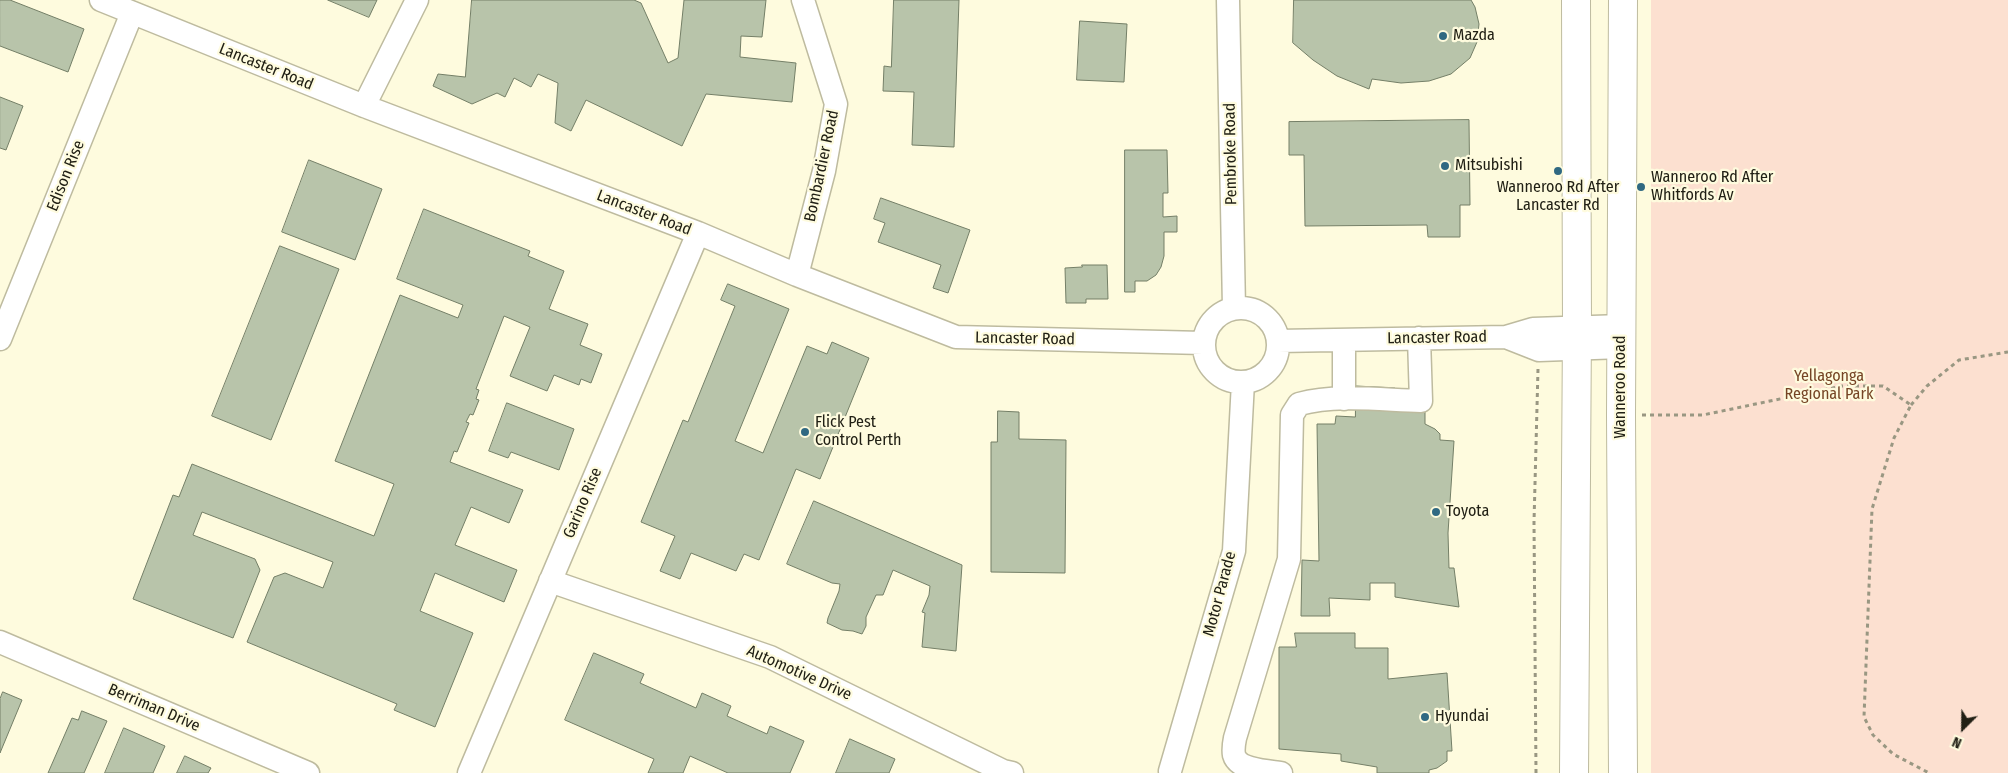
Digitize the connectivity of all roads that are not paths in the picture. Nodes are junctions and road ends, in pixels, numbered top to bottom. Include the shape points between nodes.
1 (101, 0) edge
2 (417, 0) edge
3 (803, 0) edge
4 (1228, 0) edge
5 (1576, 0) edge
6 (1624, 0) edge
7 (132, 13) junction
8 (364, 106) junction
9 (698, 233) junction
10 (797, 275) junction
11 (1234, 308) junction
12 (1506, 337) junction
13 (1622, 337) junction
14 (1419, 338) junction
15 (1577, 338) junction
16 (0, 339) edge
17 (1344, 340) junction
18 (1278, 341) junction
19 (1203, 343) junction
20 (1243, 382) junction
21 (1344, 399) junction
22 (550, 581) junction
23 (0, 642) edge
24 (1165, 772) edge
25 (308, 773) edge
26 (469, 773) edge
27 (1012, 773) edge
28 (1281, 773) edge
29 (1574, 773) edge
30 (1623, 773) edge

1 - 7 street, Lancaster Road
2 - 8 street
3 - 10 street, Bombardier Road via 836,104 824,171
4 - 11 street, Pembroke Road
5 - 15 highway
6 - 13 highway, Wanneroo Road
7 - 8 street, Lancaster Road
7 - 16 street, Edison Rise
8 - 9 street, Lancaster Road
9 - 10 street, Lancaster Road
9 - 22 street, Garino Rise
10 - 19 street, Lancaster Road via 956,337
11 - 18 street via 1258,312 1274,329
11 - 19 street via 1212,320
12 - 14 street, Lancaster Road
12 - 15 street, Lancaster Road via 1533,329
12 - 15 street, Lancaster Road via 1539,350
13 - 15 street, Lancaster Road
13 - 30 highway, Wanneroo Road
14 - 17 street, Lancaster Road
14 - 21 street via 1421,400
15 - 29 highway
17 - 18 street, Lancaster Road
17 - 21 street
18 - 20 street via 1277,353 1265,373
19 - 20 street via 1210,366 1225,378
20 - 24 street, Motor Parade via 1234,551
21 - 28 street via 1299,404 1292,415 1290,559 1235,738 1237,761
22 - 26 street, Garino Rise
22 - 27 street, Automotive Drive via 770,657
23 - 25 street, Berriman Drive

